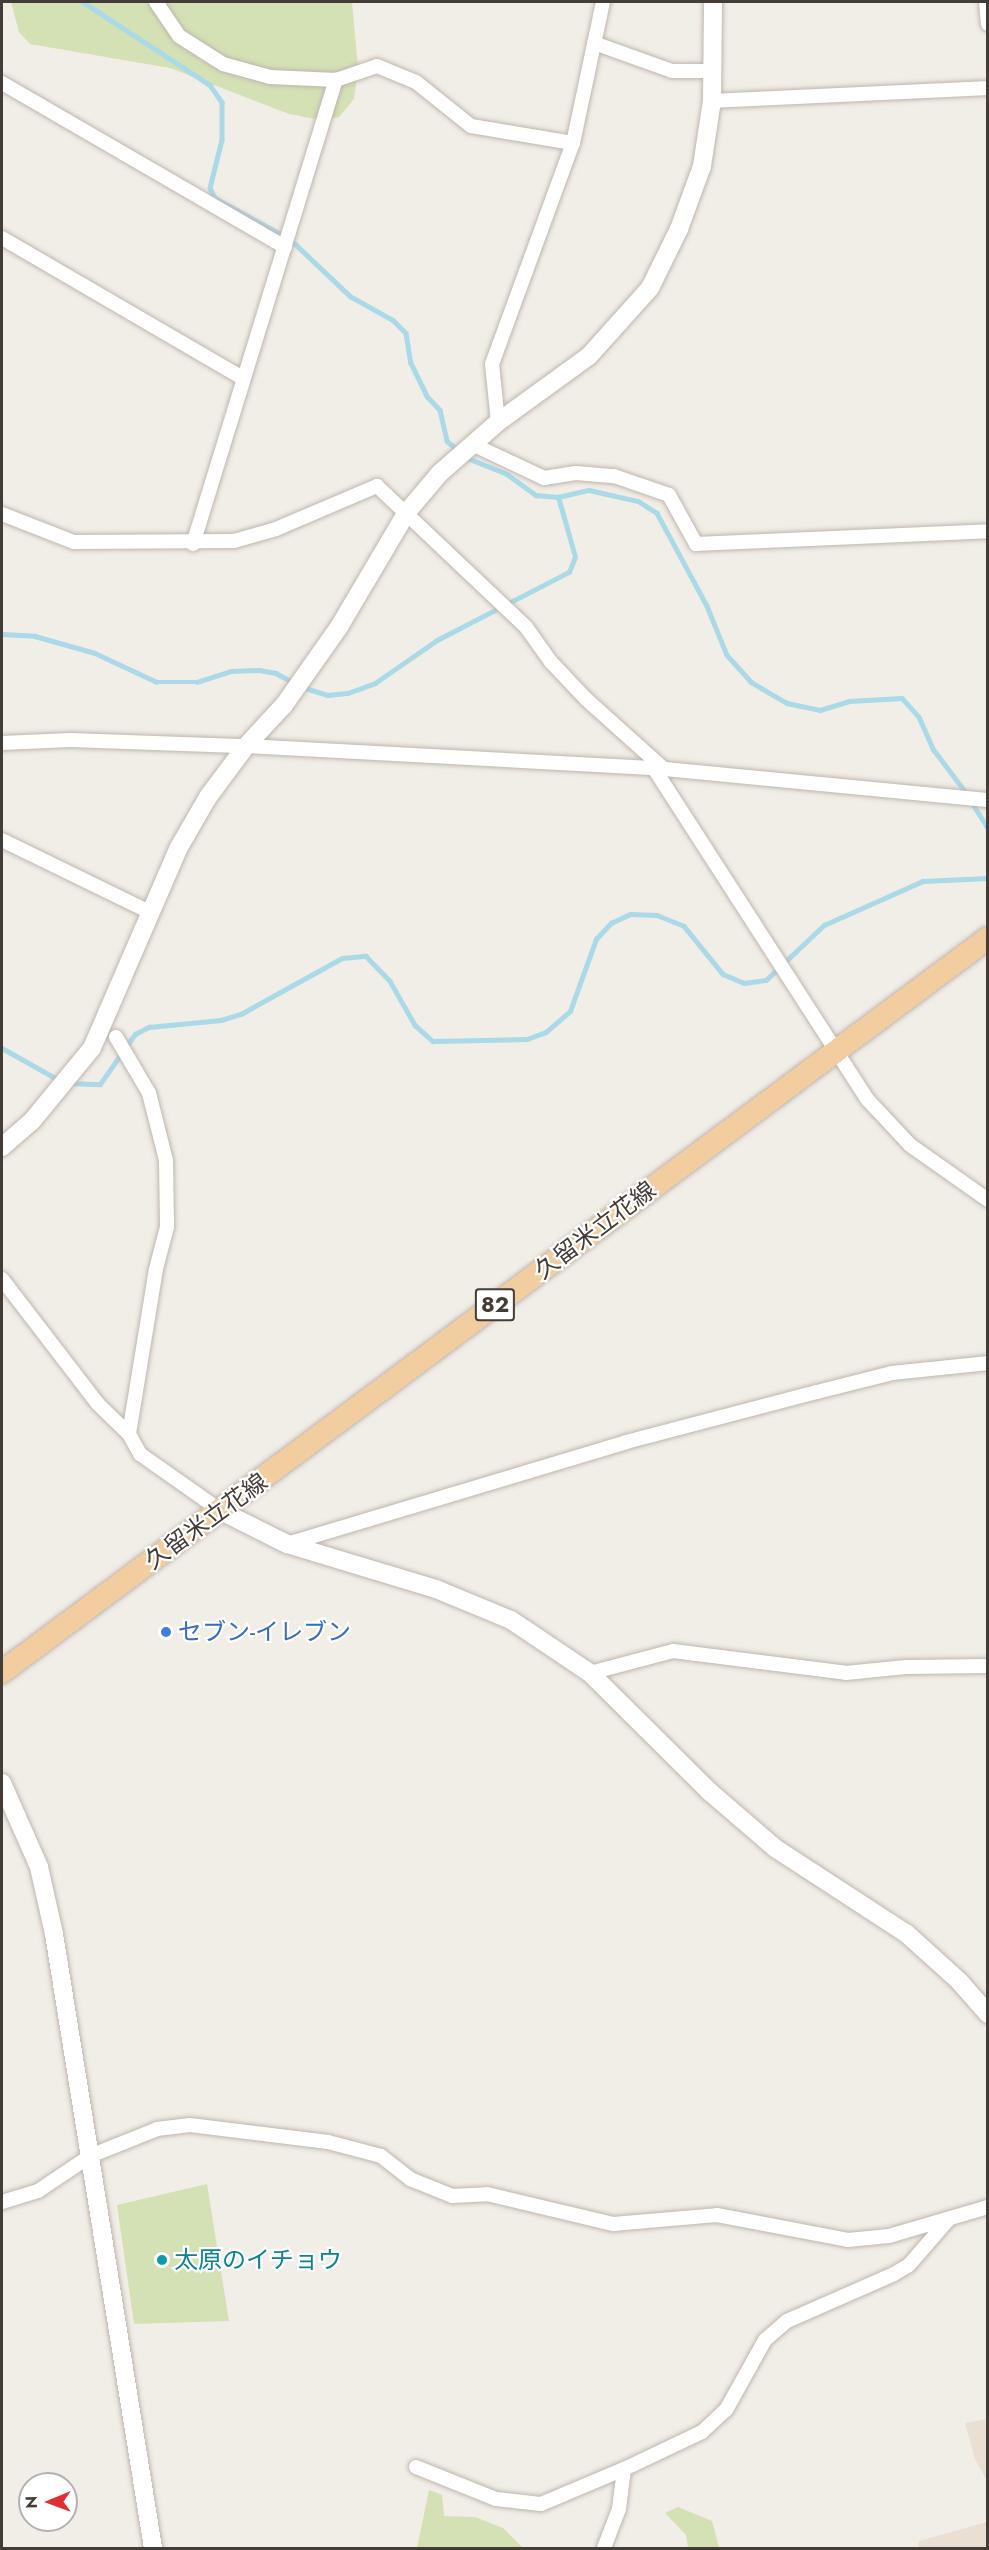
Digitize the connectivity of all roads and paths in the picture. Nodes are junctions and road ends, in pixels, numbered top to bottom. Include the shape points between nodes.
1 (156, 2) edge
2 (603, 2) edge
3 (713, 2) edge
4 (986, 2) edge
5 (987, 24) edge
6 (594, 43) junction
7 (713, 71) junction
8 (336, 80) junction
9 (2, 83) edge
10 (987, 88) edge
11 (712, 101) junction
12 (573, 143) junction
13 (2, 238) edge
14 (285, 247) junction
15 (243, 378) junction
16 (498, 422) junction
17 (471, 446) junction
18 (407, 512) junction
19 (2, 514) edge
20 (987, 531) edge
21 (194, 544) junction
22 (2, 743) edge
23 (246, 746) junction
24 (659, 769) junction
25 (987, 800) edge
26 (2, 840) edge
27 (152, 914) junction
28 (987, 938) edge
29 (117, 1038) dead end
30 (837, 1049) junction
31 (2, 1148) edge
32 (987, 1200) edge
33 (2, 1280) edge
34 (987, 1363) edge
35 (129, 1434) junction
36 (220, 1511) junction
37 (287, 1544) junction
38 (987, 1666) edge
39 (2, 1672) edge
40 (590, 1673) junction
41 (2, 1783) edge
42 (987, 2014) edge
43 (90, 2156) junction
44 (2, 2202) edge
45 (987, 2207) edge
46 (948, 2220) junction
47 (416, 2467) dead end
48 (624, 2469) junction
49 (153, 2548) edge
50 (604, 2548) edge

1 - 8 street via 179,36 223,64 270,77
2 - 6 street
3 - 7 street
4 - 5 street
6 - 7 street via 672,71
6 - 12 street
7 - 11 street
8 - 12 street via 377,66 416,82 471,126
8 - 14 street
9 - 14 street
10 - 11 street
11 - 16 street via 702,166 679,229 650,288 589,356
12 - 16 street via 492,364
13 - 15 street
14 - 15 street
15 - 21 street
16 - 17 street
17 - 18 street via 453,460
17 - 20 street via 544,478 576,473 614,476 669,495 696,544
18 - 21 street via 377,486 276,529 234,541
18 - 23 street via 339,627 284,705
18 - 24 street via 526,627 551,662
19 - 21 street via 74,542
22 - 23 street via 70,740
23 - 24 street
23 - 27 street via 208,797 178,849
24 - 25 street
24 - 30 street
26 - 27 street
27 - 31 street via 92,1048 32,1121
28 - 30 main road, 久留米立花線 / 82
29 - 35 street via 149,1093 166,1160 167,1227
30 - 32 street via 867,1099 910,1145
30 - 36 main road, 久留米立花線 / 82
33 - 35 street via 99,1404
34 - 37 street via 892,1373 817,1392 626,1442
35 - 36 street via 140,1454
36 - 37 street
36 - 39 main road, 久留米立花線 / 82
37 - 40 street via 436,1589 511,1620
38 - 40 street via 846,1673 673,1651
40 - 42 street via 710,1792 775,1848 907,1934
41 - 43 street via 39,1867 54,1934
43 - 44 street via 38,2191
43 - 46 street via 157,2129 190,2126 328,2142 381,2156 410,2179 452,2196 487,2194 613,2224 717,2215 848,2240 889,2236
43 - 49 street
45 - 46 street
46 - 48 street via 909,2265 787,2321 765,2340 726,2410 702,2432
47 - 48 street via 496,2499 541,2504
48 - 50 street via 619,2510

